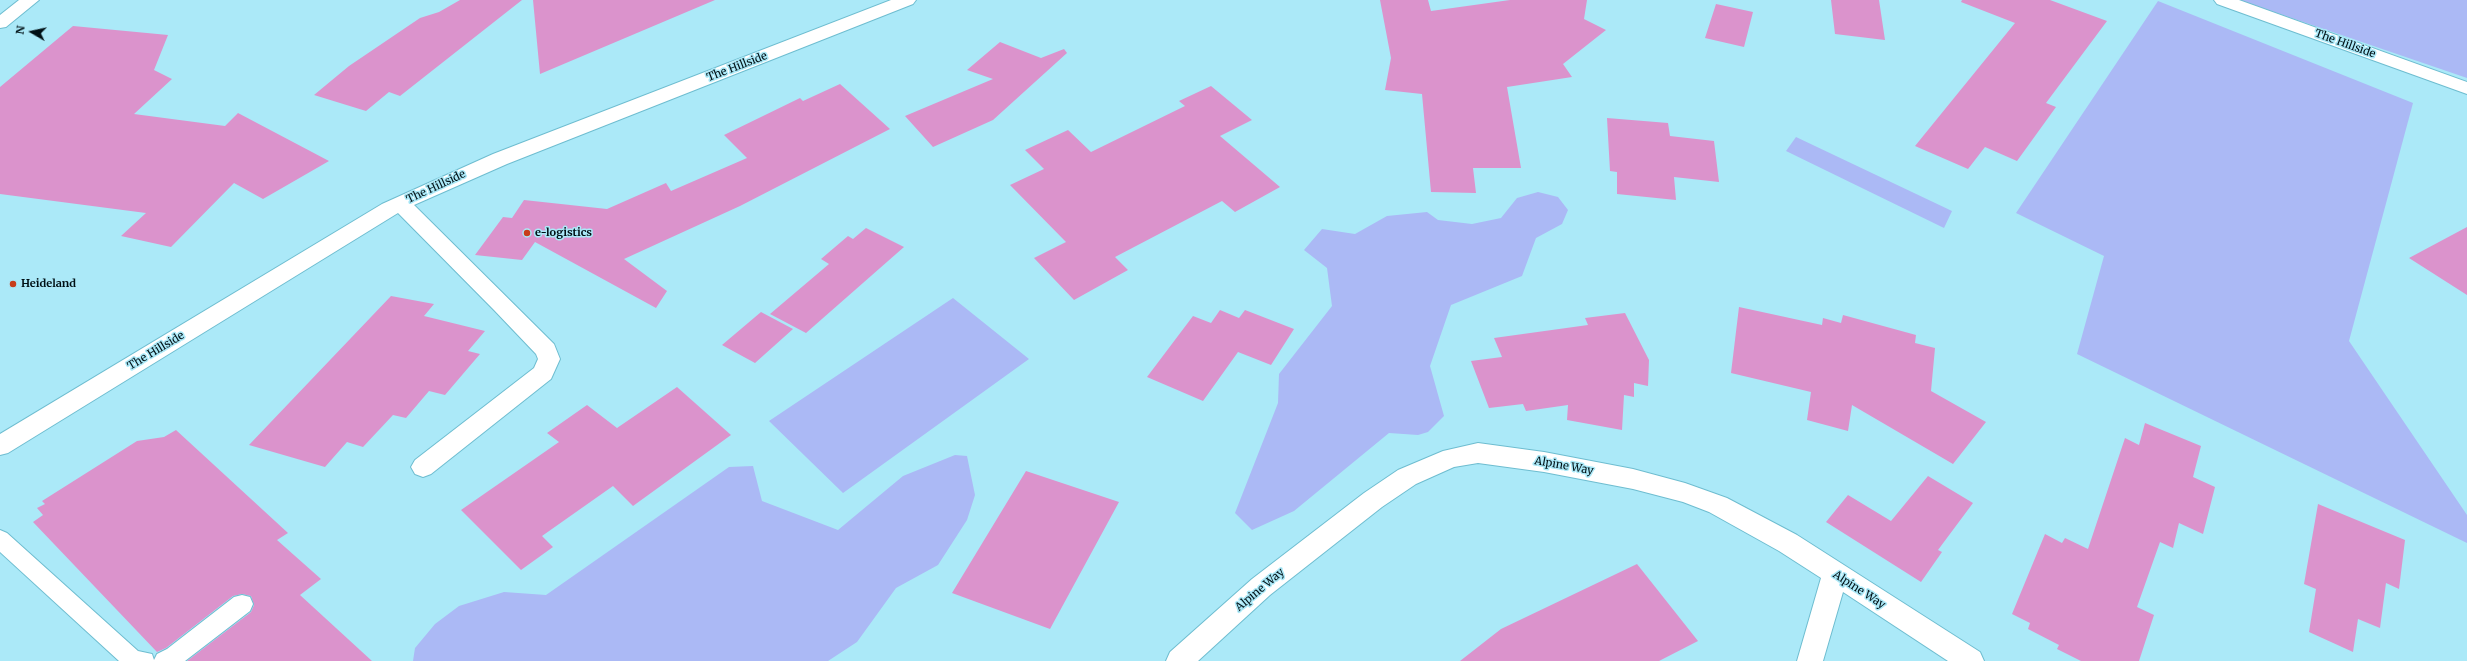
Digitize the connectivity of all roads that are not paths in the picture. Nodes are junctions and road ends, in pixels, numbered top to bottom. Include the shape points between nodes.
1 (30, 0) edge
2 (907, 0) edge
3 (2224, 0) edge
4 (0, 22) edge
5 (2467, 88) edge
6 (401, 204) junction
7 (3, 439) edge
8 (423, 467) dead end
9 (0, 539) edge
10 (1836, 574) junction
11 (242, 604) dead end
12 (144, 661) edge
13 (165, 661) edge
14 (1178, 661) edge
15 (1810, 661) edge
16 (1971, 661) edge

1 - 4 street
2 - 6 street, The Hillside via 500,159
3 - 5 street, The Hillside
6 - 7 street, The Hillside
6 - 8 street via 546,350 549,359 543,373
9 - 12 lane via 133,660
10 - 14 street, Alpine Way via 1754,523 1718,505 1685,493 1633,479 1544,462 1478,453 1451,458 1407,477 1373,500 1261,587
10 - 15 street
10 - 16 street, Alpine Way
11 - 13 lane

